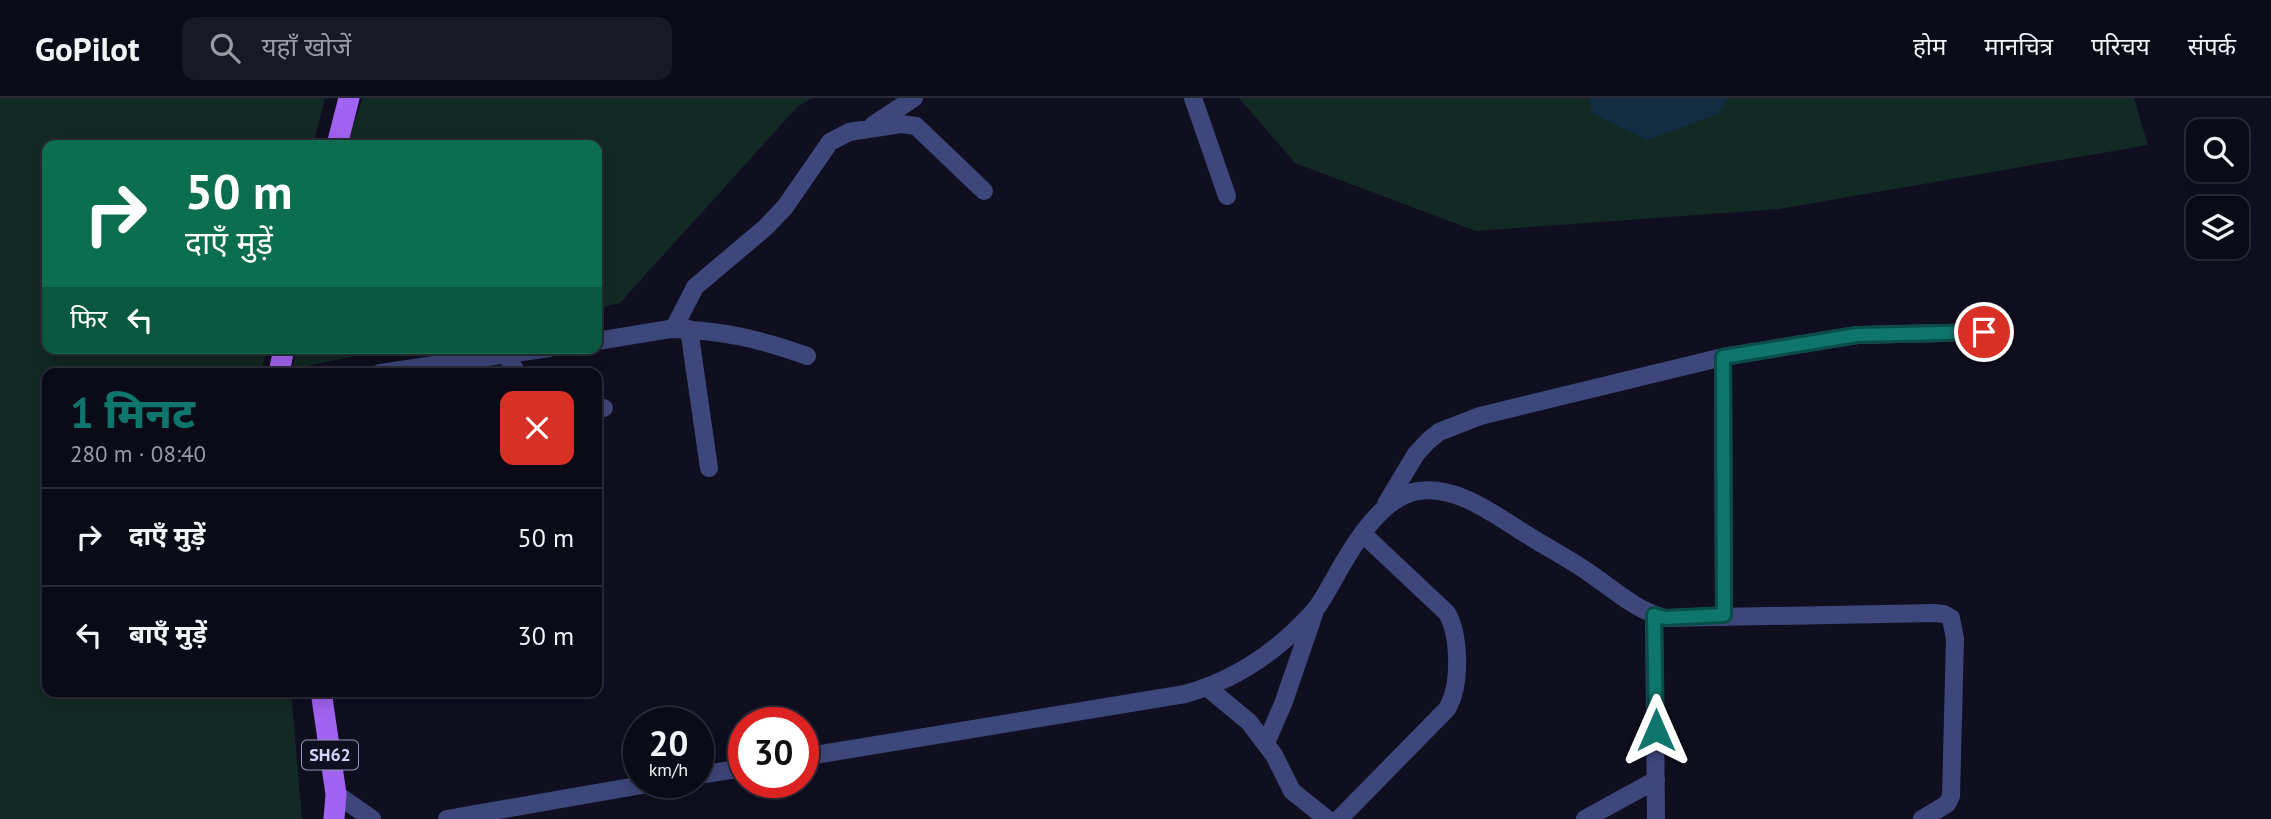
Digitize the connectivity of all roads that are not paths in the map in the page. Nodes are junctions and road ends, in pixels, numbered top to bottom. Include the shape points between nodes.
1 (349, 98) edge
2 (914, 98) edge
3 (1194, 98) edge
4 (867, 129) junction
5 (338, 140) edge
6 (984, 191) dead end
7 (1227, 196) dead end
8 (670, 329) junction
9 (689, 329) junction
10 (1984, 332) dead end
11 (602, 340) edge
12 (512, 354) edge
13 (506, 355) junction
14 (807, 356) dead end
15 (1723, 357) junction
16 (415, 368) edge
17 (514, 368) edge
18 (709, 468) dead end
19 (1382, 510) junction
20 (1363, 534) junction
21 (1315, 610) junction
22 (1654, 615) junction
23 (1724, 615) junction
24 (1208, 688) junction
25 (322, 697) edge
26 (1266, 743) junction
27 (819, 754) edge
28 (1656, 780) junction
29 (623, 788) edge
30 (336, 794) junction
31 (334, 819) edge
32 (372, 819) edge
33 (447, 819) edge
34 (1327, 819) edge
35 (1339, 819) edge
36 (1585, 819) edge
37 (1656, 819) edge
38 (1922, 819) edge

1 - 5 main road
2 - 4 street
3 - 7 street
4 - 6 street via 916,126
4 - 8 street via 830,142 785,207 695,287
8 - 9 street
8 - 11 street
9 - 14 street via 743,335
9 - 18 street
10 - 15 street via 1857,335
12 - 13 street
13 - 16 street
13 - 17 street
15 - 19 street via 1480,416 1449,428 1416,454
15 - 23 street
19 - 20 street
19 - 22 street via 1393,499 1416,491 1448,492
20 - 21 street
20 - 35 street via 1447,614 1455,635 1456,690 1447,709
21 - 24 street via 1251,665
21 - 26 street
22 - 23 street
22 - 28 street
23 - 38 street via 1935,613 1951,618 1955,639 1951,796 1947,804
24 - 26 street via 1249,722
24 - 27 street
25 - 30 main road, SH62
26 - 34 street via 1292,791
28 - 36 street
28 - 37 street
29 - 33 street
30 - 31 main road, SH62
30 - 32 street

